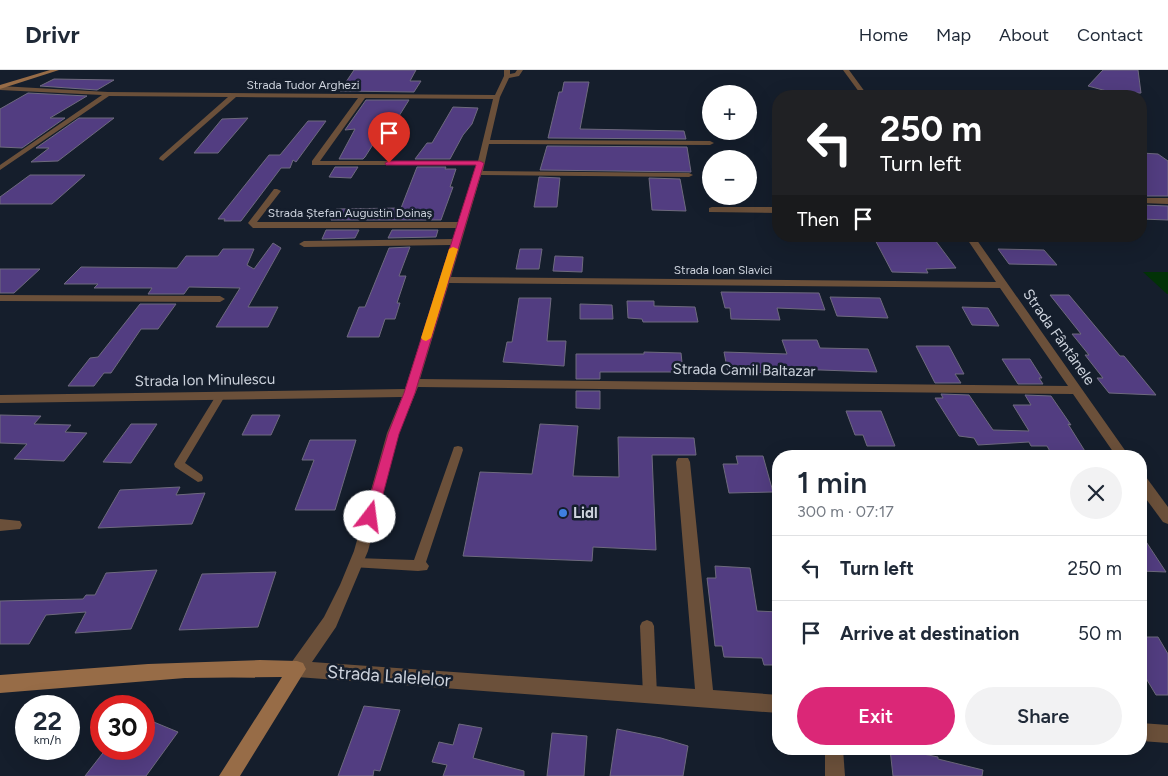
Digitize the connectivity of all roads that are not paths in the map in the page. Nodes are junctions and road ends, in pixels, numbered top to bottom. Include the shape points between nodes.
1 (56, 70) edge
2 (520, 70) edge
3 (846, 70) edge
4 (507, 73) edge
5 (0, 87) edge
6 (861, 90) edge
7 (108, 94) junction
8 (233, 96) junction
9 (363, 96) junction
10 (497, 97) junction
11 (486, 142) junction
12 (710, 143) dead end
13 (163, 159) dead end
14 (0, 168) edge
15 (479, 168) junction
16 (689, 175) dead end
17 (277, 191) dead end
18 (1147, 200) edge
19 (1168, 201) edge
20 (712, 210) dead end
21 (772, 210) edge
22 (461, 225) junction
23 (456, 242) junction
24 (973, 242) edge
25 (304, 244) dead end
26 (444, 280) junction
27 (1002, 284) junction
28 (0, 298) edge
29 (220, 299) dead end
30 (411, 388) junction
31 (1075, 390) junction
32 (220, 396) junction
33 (0, 399) edge
34 (458, 450) dead end
35 (1119, 450) edge
36 (683, 462) dead end
37 (198, 478) dead end
38 (1147, 489) edge
39 (1168, 518) edge
40 (0, 525) edge
41 (15, 525) dead end
42 (356, 563) junction
43 (647, 626) dead end
44 (297, 669) junction
45 (0, 684) edge
46 (650, 695) junction
47 (706, 699) junction
48 (772, 704) edge
49 (1147, 732) edge
50 (1168, 734) edge
51 (834, 755) edge
52 (229, 776) edge
53 (835, 776) edge

1 - 5 main road
2 - 4 street via 517,75
3 - 6 street
4 - 10 street
5 - 7 street, Strada Tudor Arghezi
7 - 8 street, Strada Tudor Arghezi
7 - 14 street
8 - 9 street, Strada Tudor Arghezi
8 - 13 street
9 - 10 street, Strada Tudor Arghezi
9 - 15 street via 315,163
10 - 11 street
11 - 12 street
11 - 15 street
15 - 16 street
15 - 22 street
17 - 22 street, Strada Ștefan Augustin Doinaș via 253,225
18 - 19 street
20 - 21 street
22 - 23 street
23 - 25 street
23 - 26 street
24 - 27 street, Strada Fântânele
26 - 27 street, Strada Ioan Slavici
26 - 30 street
27 - 31 street, Strada Fântânele
28 - 29 street
30 - 31 street, Strada Camil Baltazar
30 - 32 street, Strada Ion Minulescu
30 - 42 street via 393,434
31 - 35 street, Strada Fântânele
32 - 33 street, Strada Ion Minulescu
32 - 37 lane via 179,464
34 - 42 lane via 420,566
36 - 47 street
38 - 39 street
40 - 41 street
42 - 44 street via 330,622
43 - 46 lane
44 - 45 main road, Strada Lalelelor via 204,668
44 - 46 street, Strada Lalelelor
44 - 52 main road
46 - 47 street, Strada Lalelelor
47 - 48 street, Strada Lalelelor
49 - 50 street
51 - 53 street

